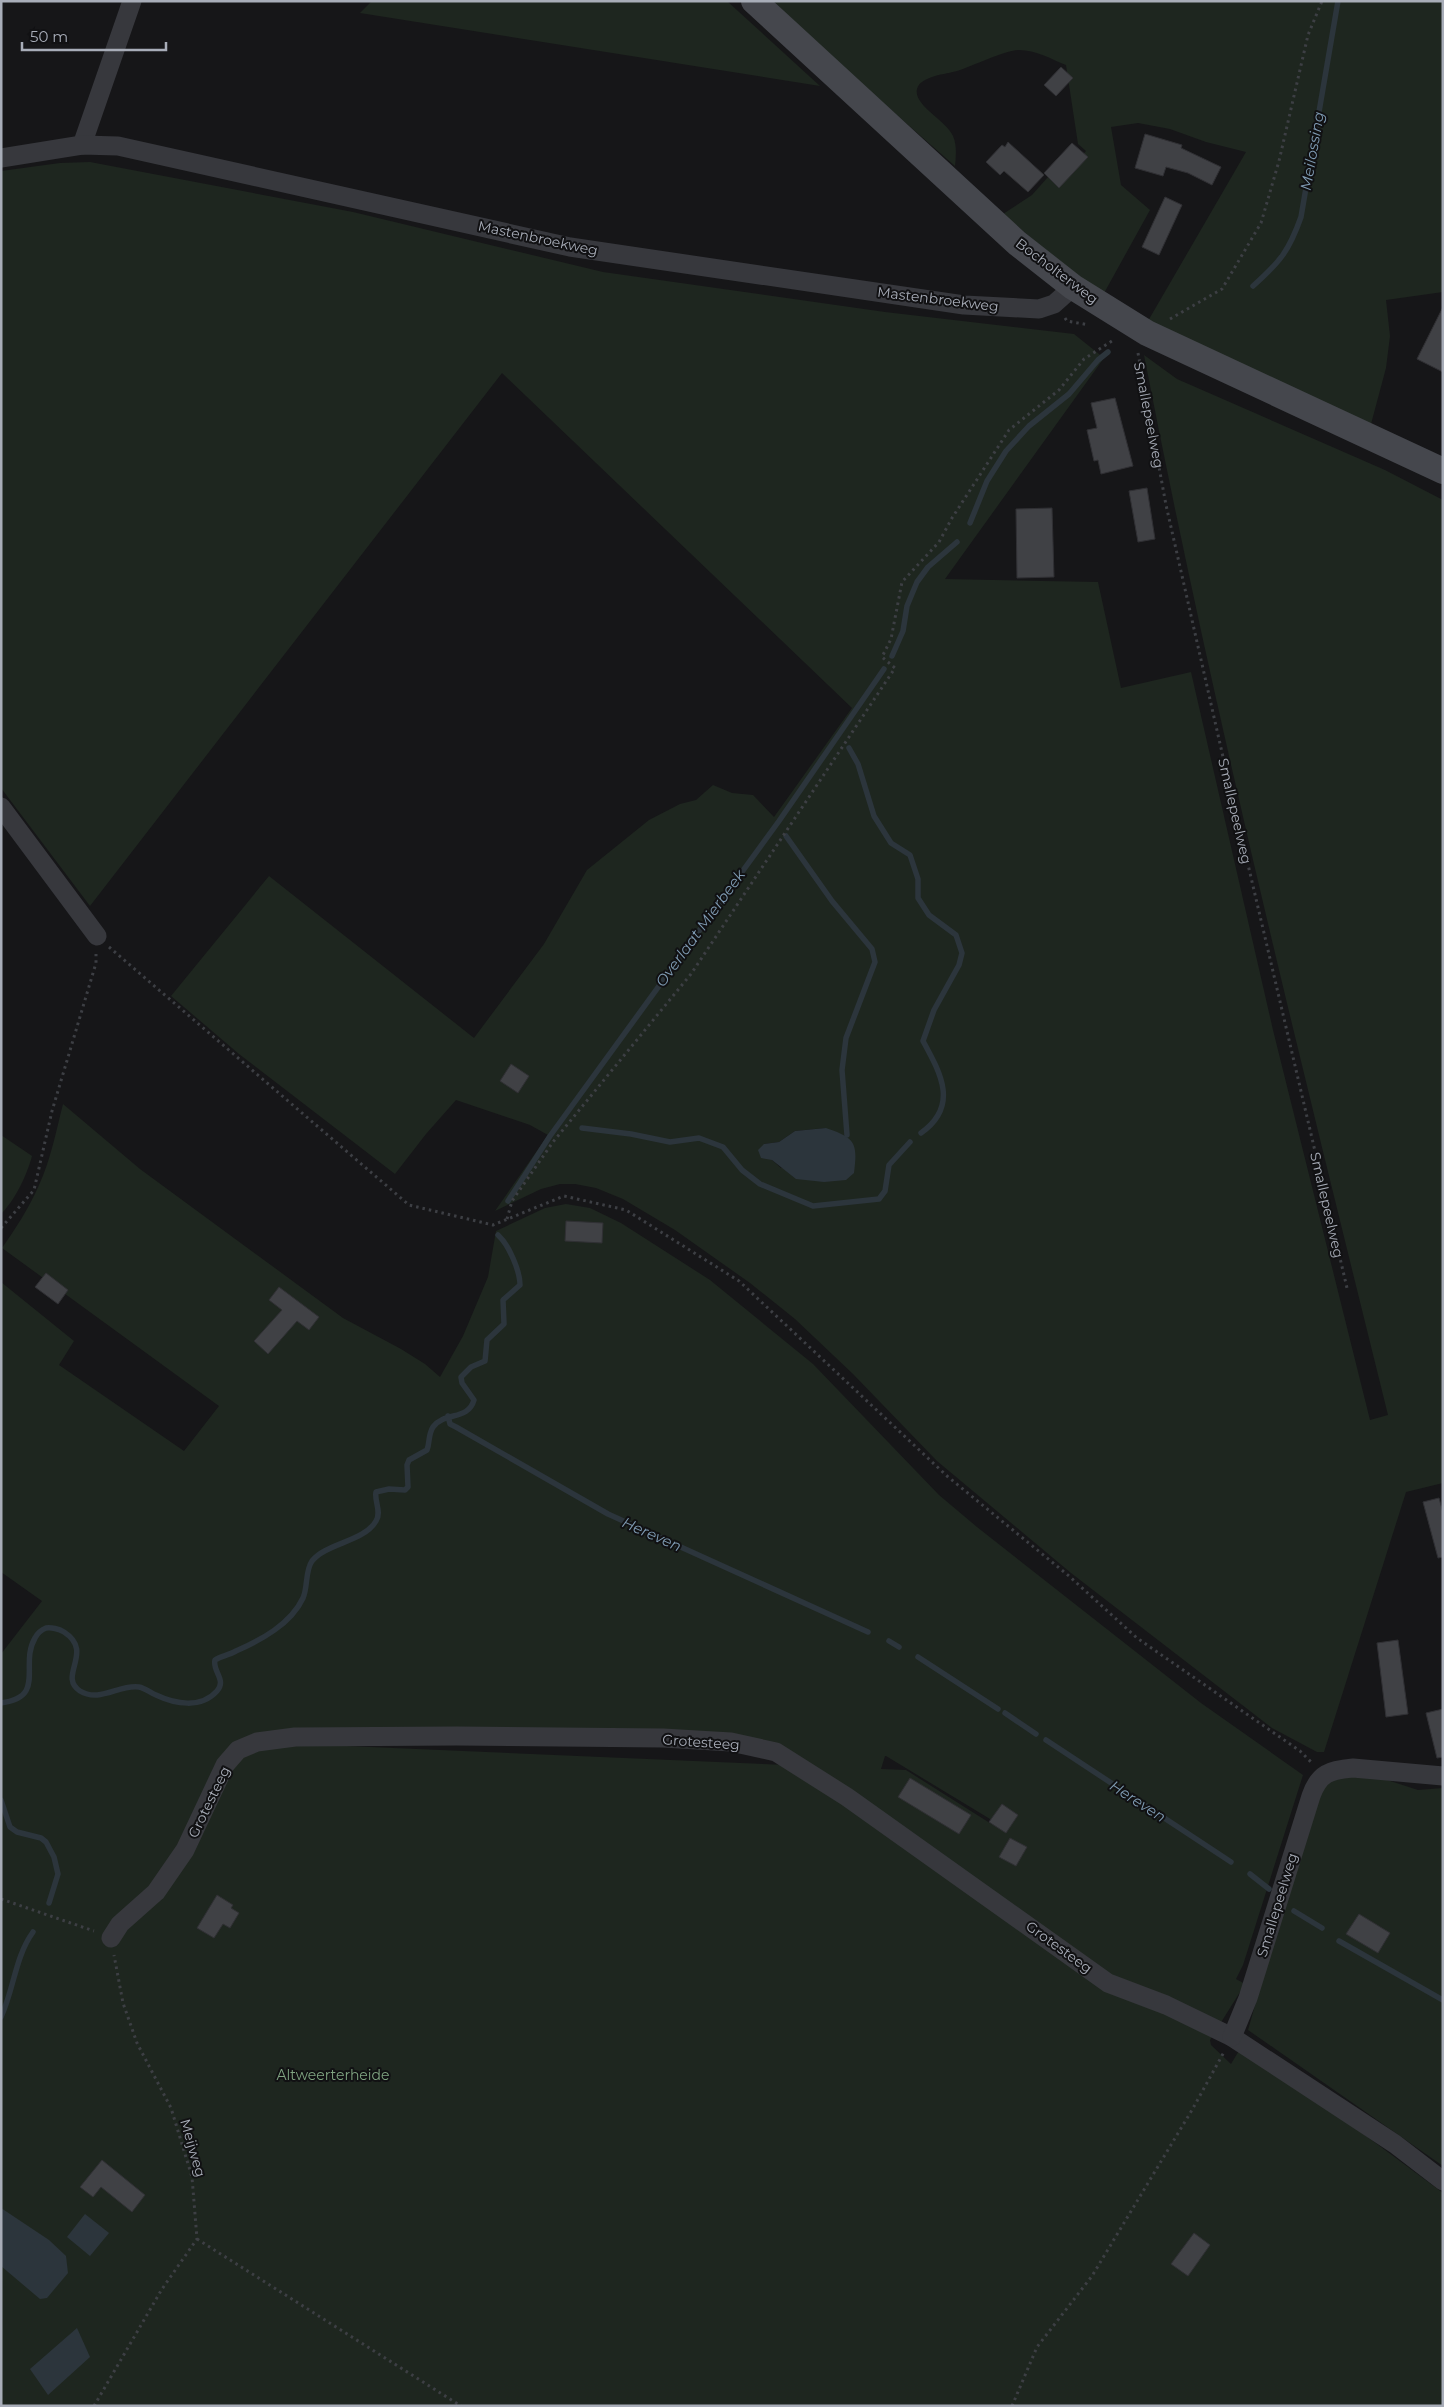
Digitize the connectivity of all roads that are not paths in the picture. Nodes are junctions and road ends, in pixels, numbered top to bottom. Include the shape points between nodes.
1 (132, 1) edge
2 (754, 1) edge
3 (82, 145) junction
4 (1, 158) edge
5 (1073, 288) junction
6 (1443, 471) edge
7 (1, 806) edge
8 (97, 936) road end
9 (1443, 1776) edge
10 (111, 1938) road end
11 (1232, 2036) junction
12 (1443, 2181) edge

1 - 3 street
2 - 5 street, Bocholterweg via 1017,242
3 - 4 street, Mastenbroekweg
3 - 5 street, Mastenbroekweg via 118,146 570,247 964,305 1039,309 1054,304
5 - 6 street, Bocholterweg via 1147,333
7 - 8 street
9 - 11 street, Smallepeelweg via 1353,1768 1324,1775 1315,1785 1248,1998
10 - 11 street, Grotesteeg via 120,1924 156,1892 185,1850 225,1765 238,1750 258,1742 295,1737 457,1736 732,1742 776,1752 847,1797 1108,1983 1166,2005
11 - 12 street, Grotesteeg via 1395,2144

